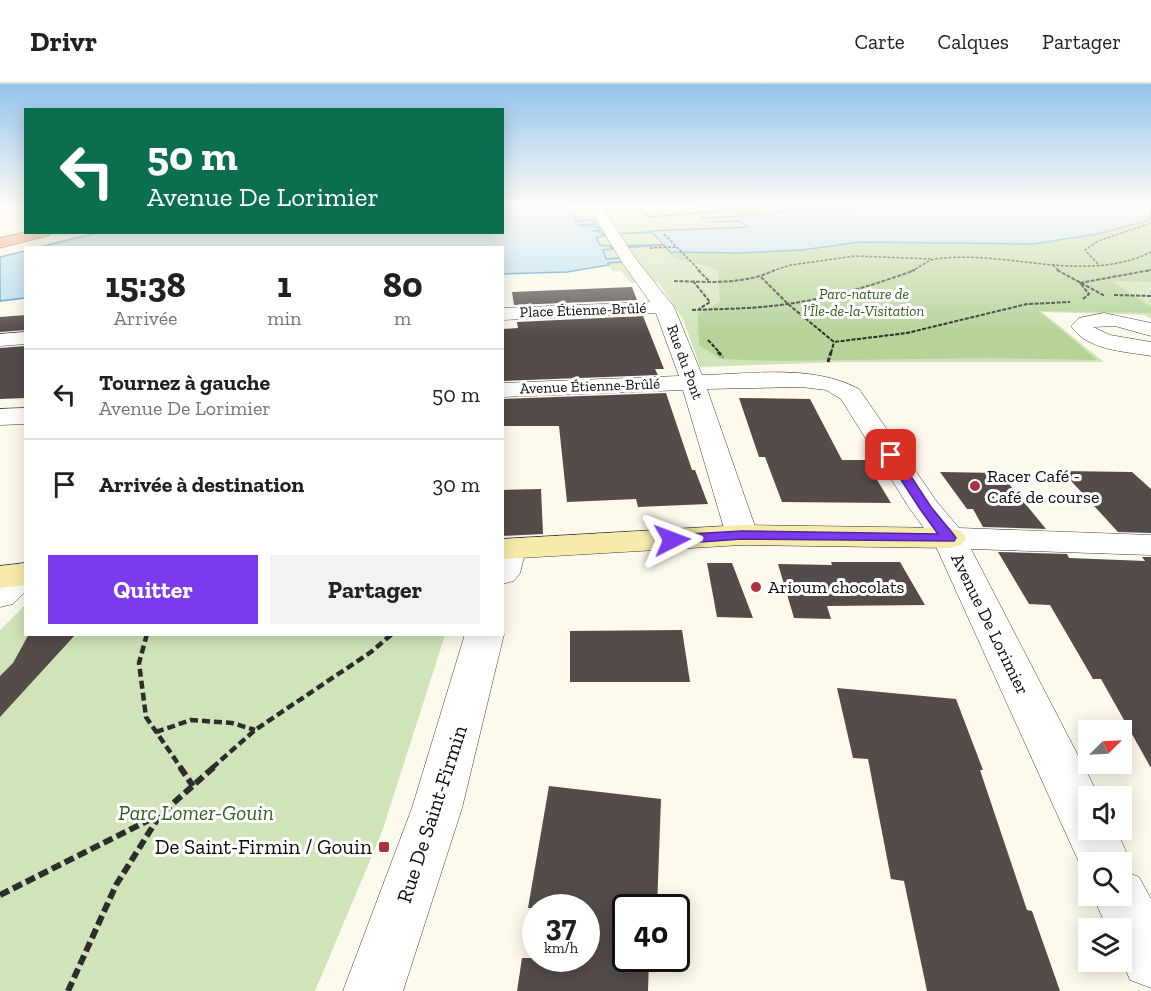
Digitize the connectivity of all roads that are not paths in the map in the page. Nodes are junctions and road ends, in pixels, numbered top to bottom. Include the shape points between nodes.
1 (621, 248) edge
2 (664, 307) junction
3 (504, 314) edge
4 (1151, 330) edge
5 (24, 338) edge
6 (0, 340) edge
7 (1151, 349) edge
8 (822, 381) joint
9 (693, 383) junction
10 (504, 390) edge
11 (24, 416) edge
12 (0, 417) edge
13 (742, 535) junction
14 (949, 538) junction
15 (1151, 545) edge
16 (505, 557) edge
17 (484, 636) edge
18 (1100, 852) edge
19 (1125, 906) edge
20 (1151, 959) edge
21 (373, 991) edge

1 - 2 street, Rue du Pont
2 - 3 street, Place Étienne-Brûlé
2 - 9 street, Rue du Pont
4 - 7 street via 1105,320 1088,321 1082,326 1085,332 1101,339
5 - 6 street
8 - 9 street, Avenue Étienne-Brûlé
8 - 14 street, Avenue De Lorimier via 850,394
9 - 10 street, Avenue Étienne-Brûlé
9 - 13 street, Rue du Pont
11 - 12 street
13 - 14 street
13 - 16 street
14 - 15 street
14 - 18 street, Avenue De Lorimier
17 - 21 street, Rue De Saint-Firmin via 438,808
19 - 20 street

